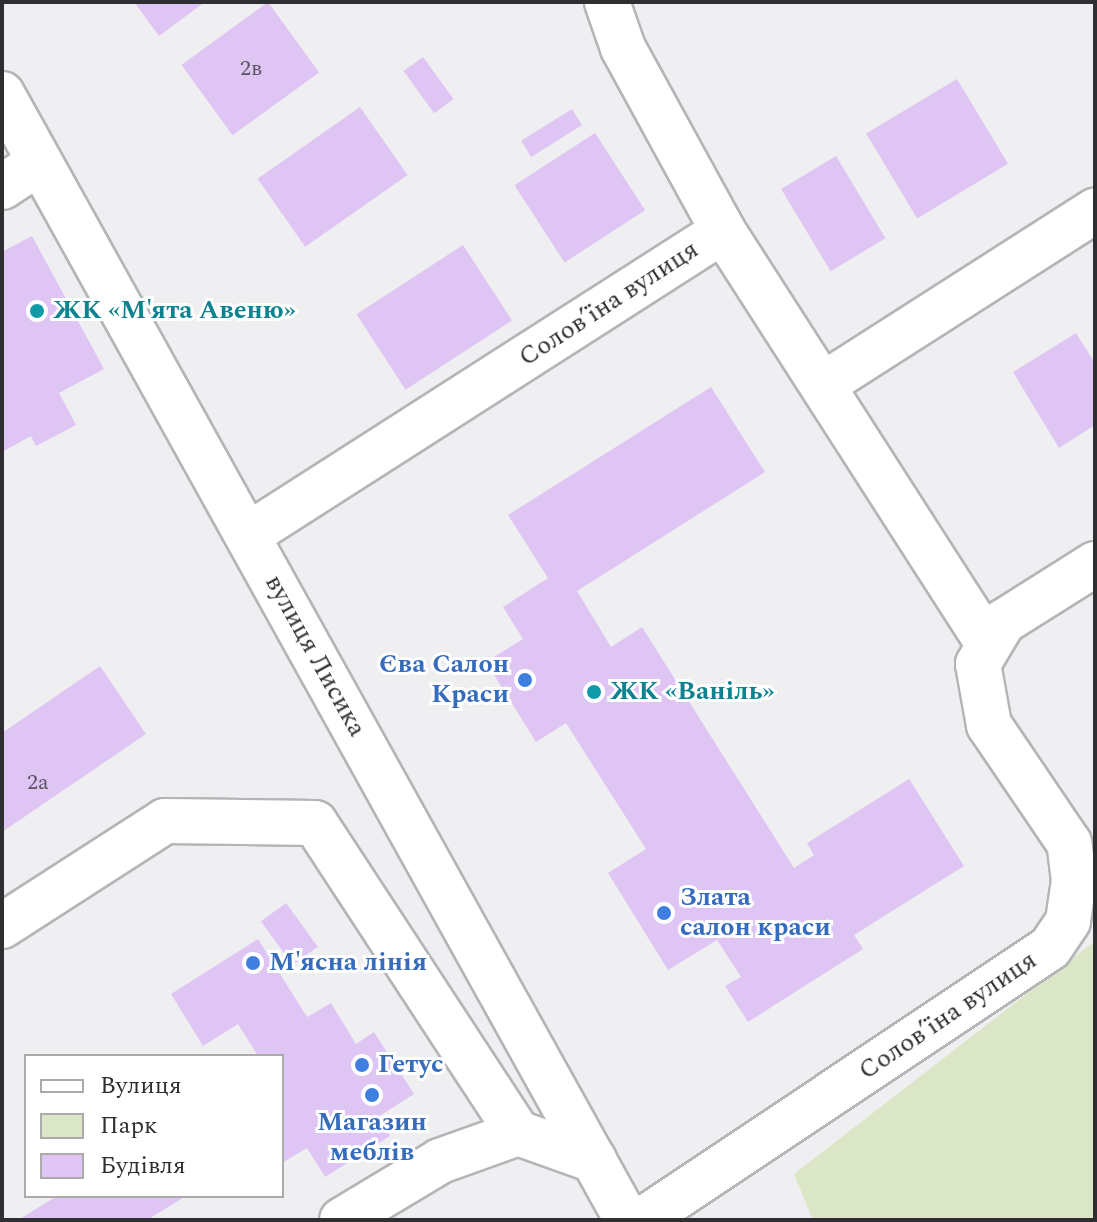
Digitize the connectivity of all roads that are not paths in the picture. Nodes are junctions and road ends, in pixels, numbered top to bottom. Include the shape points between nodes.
1 (607, 2) edge
2 (2, 94) edge
3 (40, 162) junction
4 (2, 187) edge
5 (1095, 211) edge
6 (723, 231) junction
7 (824, 384) junction
8 (248, 535) junction
9 (1095, 564) edge
10 (986, 640) junction
11 (2, 926) edge
12 (518, 1133) junction
13 (594, 1160) junction
14 (342, 1220) edge
15 (627, 1220) edge
16 (642, 1220) edge

1 - 6 street via 623,48
2 - 3 street, вулиця Лисика
3 - 4 street
3 - 8 street, вулиця Лисика
5 - 7 street
6 - 7 street, Соловʼїна вулиця
6 - 8 street, Соловʼїна вулиця
7 - 10 street, Соловʼїна вулиця
8 - 13 street, вулиця Лисика
9 - 10 street
10 - 16 street, Соловʼїна вулиця via 978,664 989,725 1069,843 1068,921 1050,948
11 - 12 street via 165,821 315,823
12 - 13 street
12 - 14 street via 440,1161
13 - 15 street, вулиця Лисика

